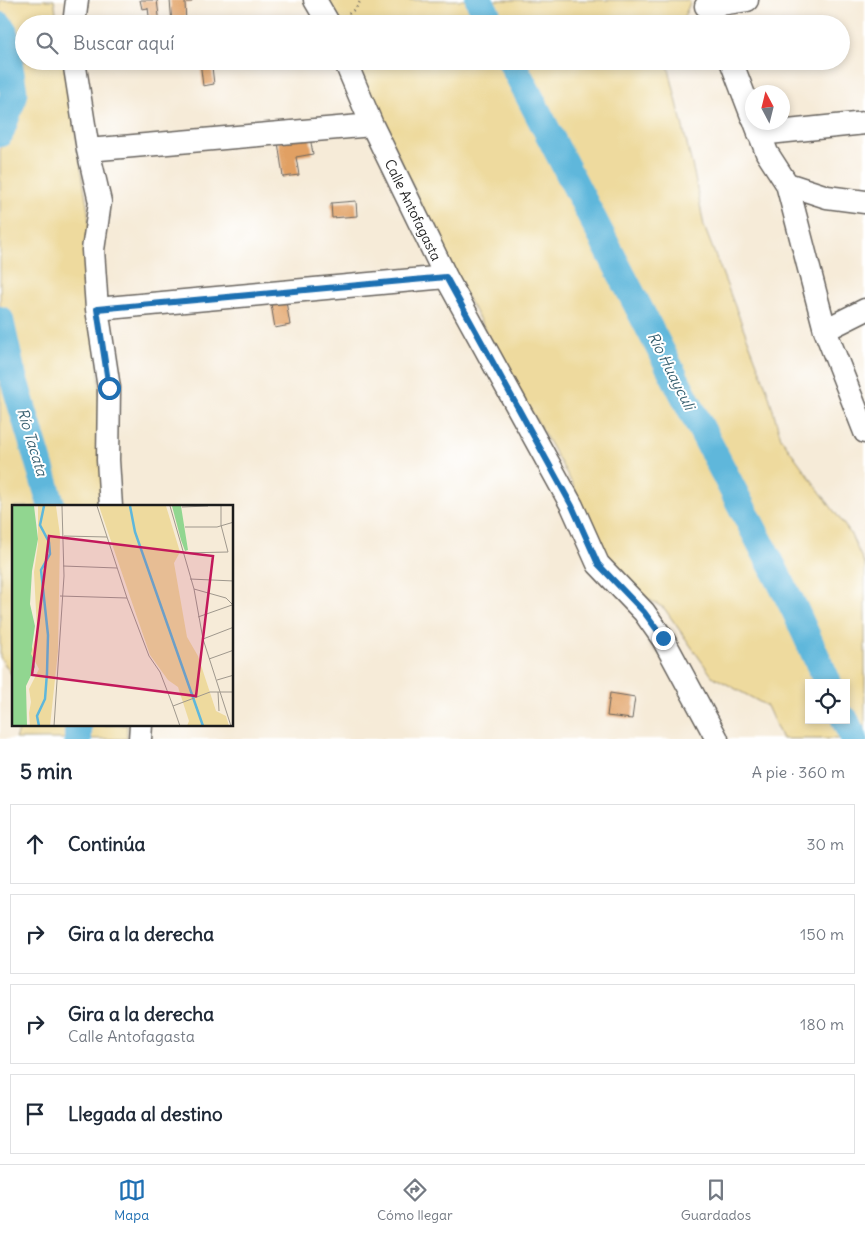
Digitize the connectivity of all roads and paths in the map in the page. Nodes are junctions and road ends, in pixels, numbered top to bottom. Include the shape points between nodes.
1 (77, 0) edge
2 (315, 0) edge
3 (362, 0) edge
4 (747, 0) edge
5 (708, 10) edge
6 (75, 15) edge
7 (330, 15) edge
8 (345, 15) edge
9 (75, 70) edge
10 (349, 70) edge
11 (735, 70) edge
12 (745, 96) edge
13 (865, 123) edge
14 (790, 124) edge
15 (372, 125) junction
16 (758, 130) edge
17 (88, 150) junction
18 (787, 184) junction
19 (865, 202) edge
20 (446, 277) junction
21 (97, 309) junction
22 (865, 310) edge
23 (825, 330) junction
24 (865, 432) edge
25 (111, 505) edge
26 (141, 726) edge
27 (140, 739) edge
28 (717, 739) edge

1 - 6 street
2 - 7 street
3 - 8 path
4 - 5 street
9 - 17 street
10 - 15 street, Calle Antofagasta
11 - 12 street
13 - 14 street
15 - 17 street
15 - 20 street, Calle Antofagasta
16 - 18 street via 767,153
17 - 21 street via 100,202 93,250
18 - 19 street via 827,197
18 - 23 street
20 - 21 street
20 - 28 street, Calle Antofagasta via 572,506 598,564 644,612 663,638
21 - 25 street via 109,388
22 - 23 street
23 - 24 street
26 - 27 street

